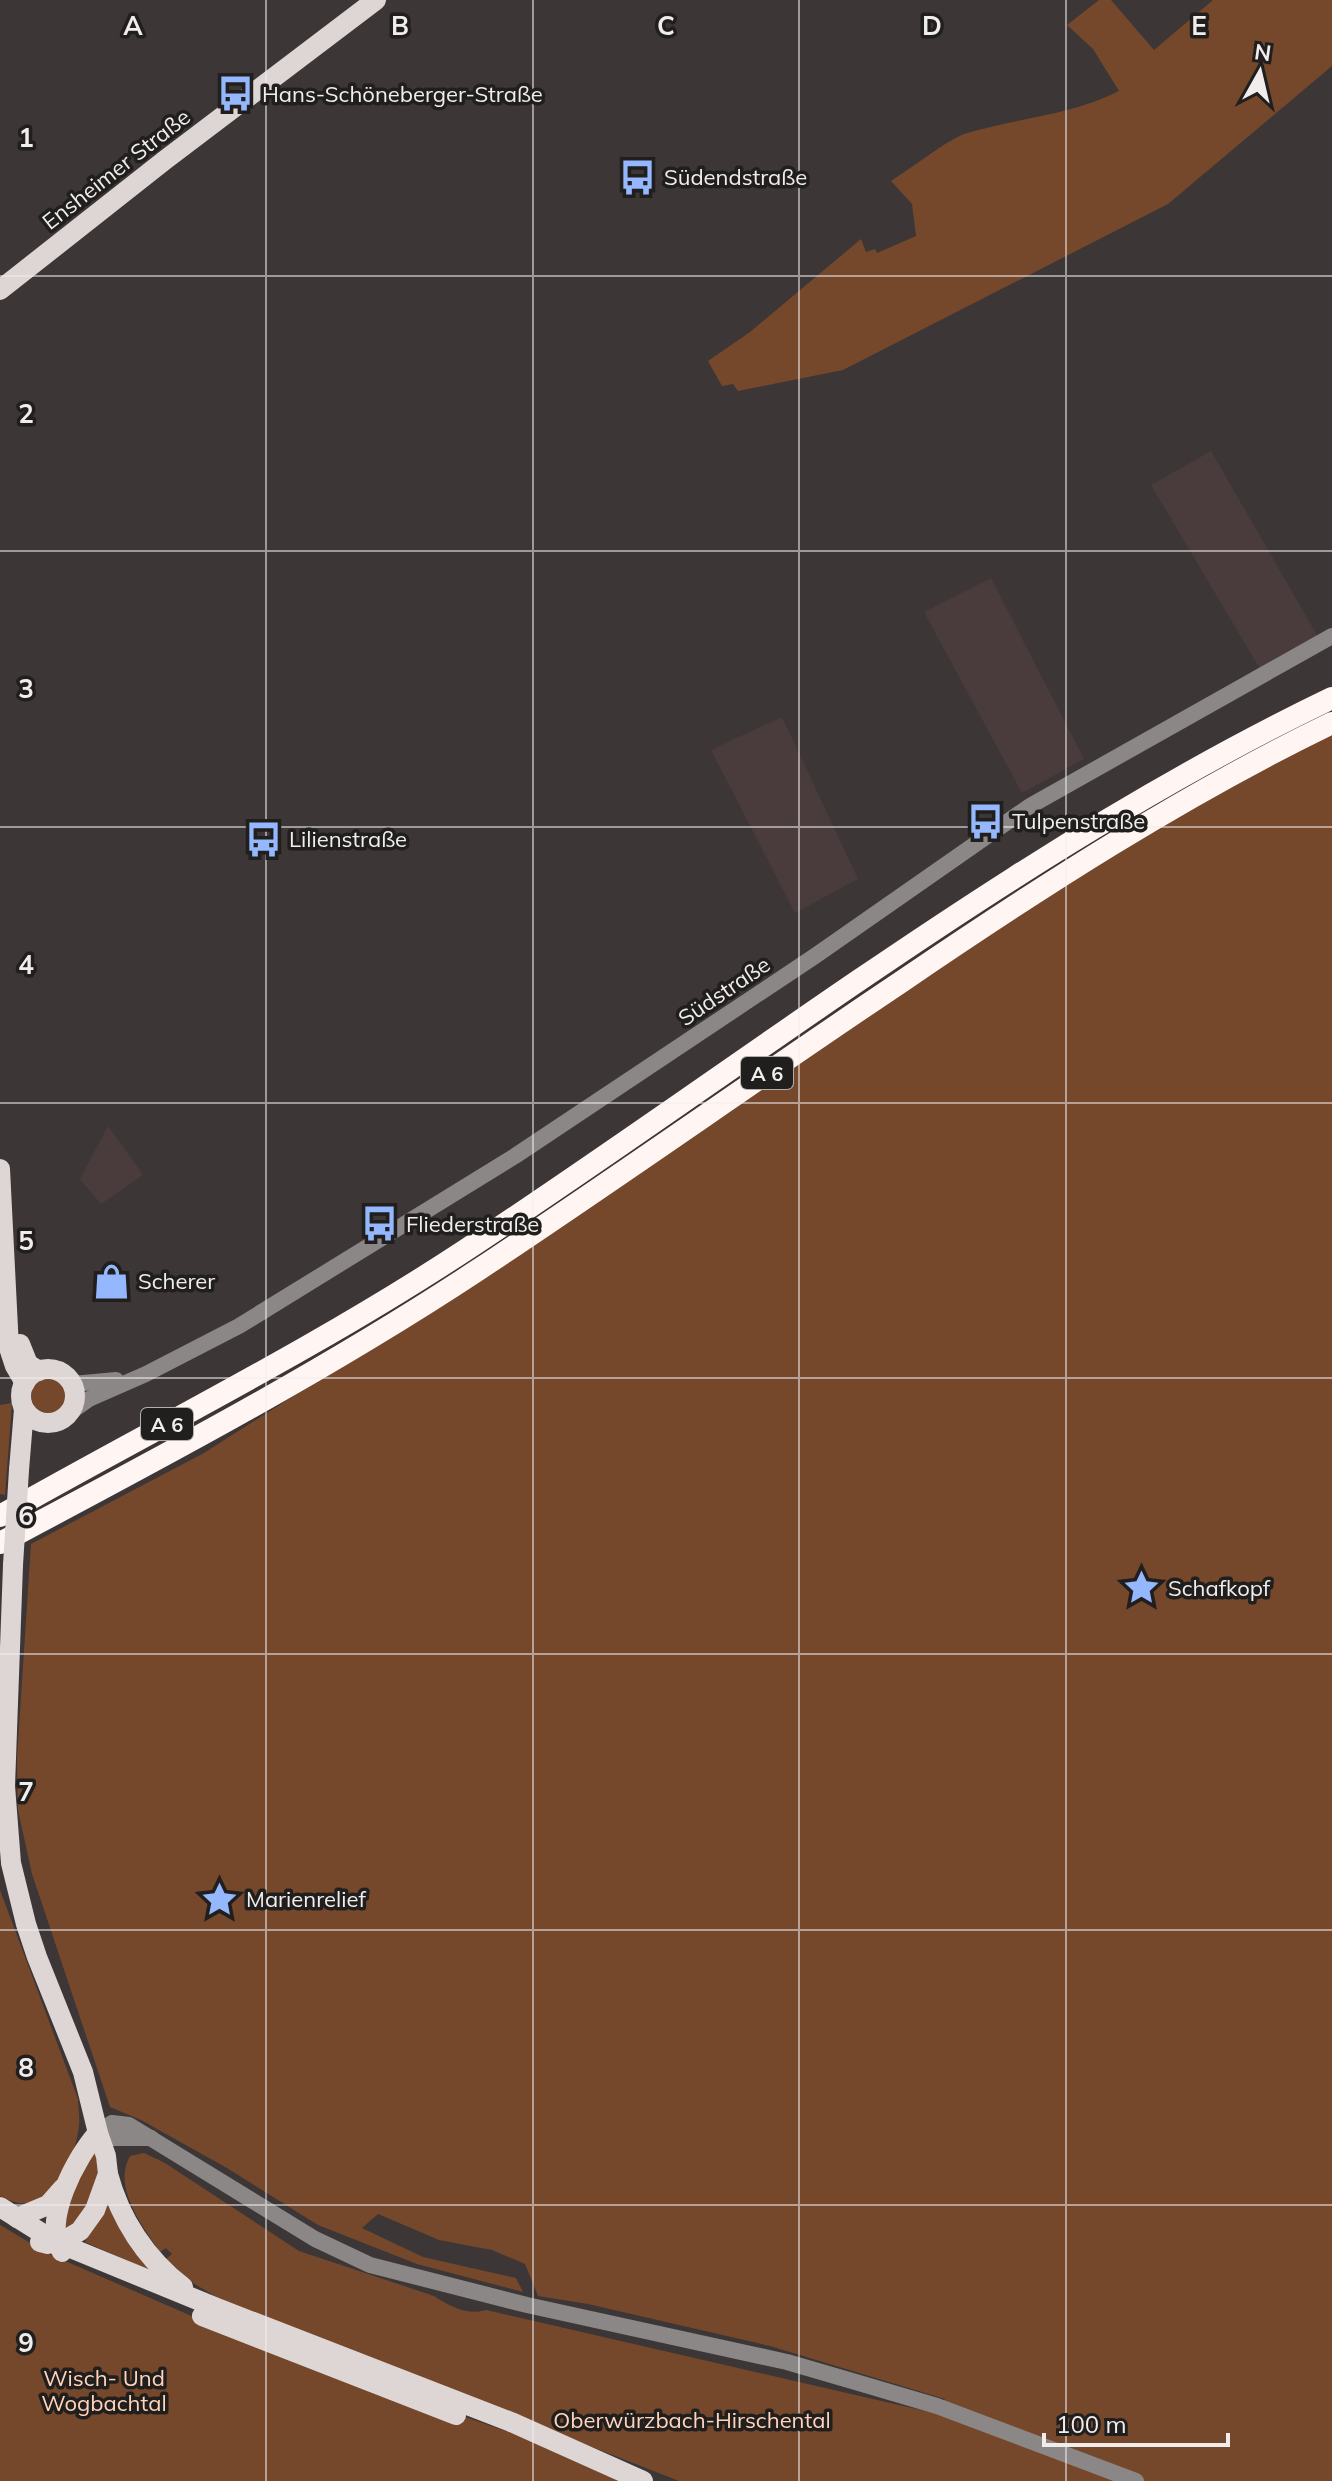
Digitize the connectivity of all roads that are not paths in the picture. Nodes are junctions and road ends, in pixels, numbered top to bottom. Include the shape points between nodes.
1 (376, 0) edge
2 (0, 290) edge
3 (1332, 636) edge
4 (1332, 698) edge
5 (1332, 723) edge
6 (0, 1169) edge
7 (1, 1177) edge
8 (32, 1377) junction
9 (137, 1378) junction
10 (73, 1384) junction
11 (72, 1411) junction
12 (30, 1415) junction
13 (64, 1480) junction
14 (0, 1507) edge
15 (0, 1516) edge
16 (0, 1543) edge
17 (98, 2133) junction
18 (108, 2174) junction
19 (65, 2185) junction
20 (6, 2214) edge
21 (48, 2242) junction
22 (217, 2308) junction
23 (642, 2481) edge
24 (1136, 2481) edge

1 - 2 main road, Ensheimer Straße
3 - 9 street, Südstraße via 1030,806 515,1156 239,1326
4 - 13 highway, A 6 via 1227,751 999,887 462,1253 365,1313
5 - 16 highway, A 6 via 1146,824 1014,906 378,1333
6 - 7 main road
7 - 8 main road via 9,1348 15,1366
8 - 10 main road via 47,1369 62,1373
8 - 12 main road via 21,1391
9 - 10 street, Südstraße
9 - 11 street, Südstraße
10 - 11 main road
11 - 12 main road via 60,1421 43,1423
12 - 17 main road, bridge via 19,1460 13,1565 7,1826 26,1924 83,2072
13 - 14 highway
13 - 15 highway, A 6
17 - 18 main road
17 - 19 main road
17 - 24 street via 153,2138 315,2239 370,2265 844,2378 937,2406
18 - 21 main road via 80,2231
18 - 22 main road via 134,2233 153,2261
19 - 20 main road via 48,2205
19 - 21 main road
20 - 21 main road
21 - 22 main road
21 - 23 main road via 71,2260 253,2338
22 - 23 main road via 511,2422

